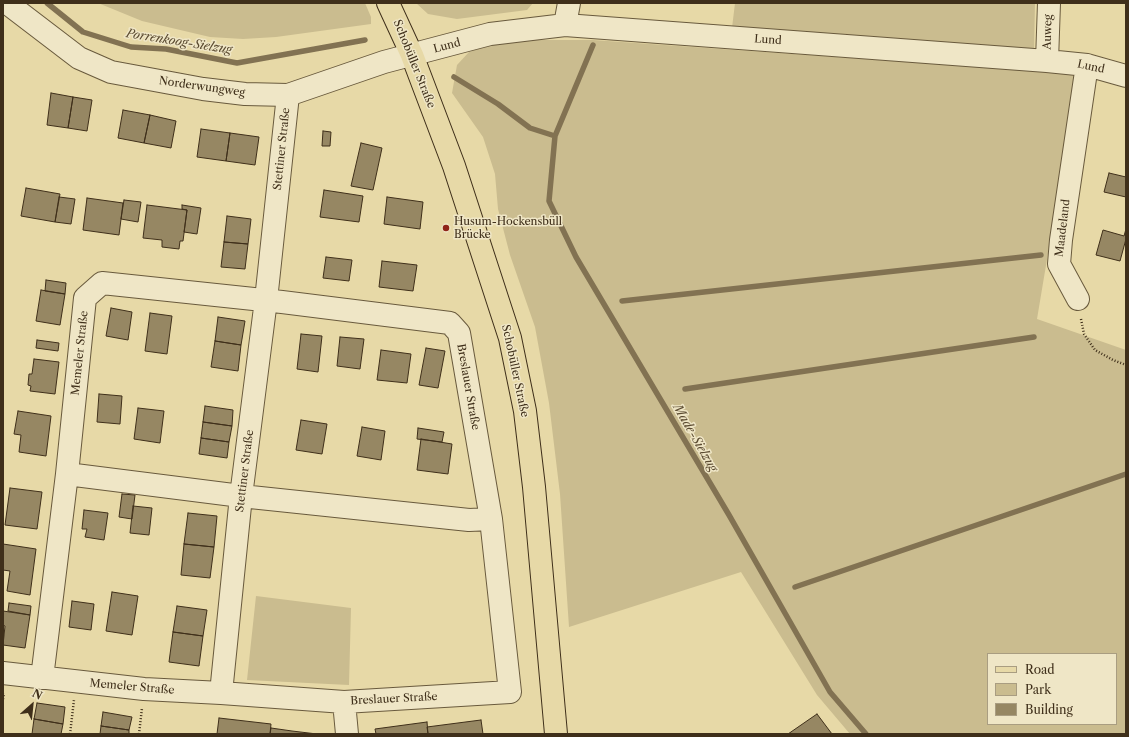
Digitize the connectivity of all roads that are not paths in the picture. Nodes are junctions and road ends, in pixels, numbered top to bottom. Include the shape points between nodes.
1 (7, 3) edge
2 (388, 3) edge
3 (569, 3) edge
4 (1049, 3) edge
5 (565, 25) junction
6 (412, 55) junction
7 (1047, 61) junction
8 (1086, 65) junction
9 (1126, 76) edge
10 (288, 95) junction
11 (1078, 299) road end
12 (266, 300) junction
13 (67, 474) junction
14 (241, 496) junction
15 (491, 520) junction
16 (3, 673) edge
17 (42, 678) junction
18 (221, 693) junction
19 (344, 702) junction
20 (347, 734) edge
21 (556, 734) edge

1 - 10 street, Norderwungweg via 79,58 110,72 203,89 245,94
2 - 6 main road, Schobüller Straße
3 - 5 street
4 - 7 street, Auweg
5 - 6 street, Lund via 490,34
5 - 7 street, Lund
6 - 10 street, Norderwungweg
6 - 21 main road, Schobüller Straße via 454,166 510,338 527,426
7 - 8 street, Lund
8 - 9 street, Lund
8 - 11 street, Maadeland via 1058,264
10 - 12 street, Stettiner Straße
12 - 13 street, Memeler Straße via 102,282 85,298
12 - 14 street, Stettiner Straße
12 - 15 street, Breslauer Straße via 450,323 458,333
13 - 14 street
13 - 17 street, Memeler Straße
14 - 15 street via 469,520
14 - 18 street, Stettiner Straße
15 - 19 street, Breslauer Straße via 510,692
16 - 17 street, Memeler Straße
17 - 18 street, Memeler Straße via 144,689
18 - 19 street
19 - 20 street

